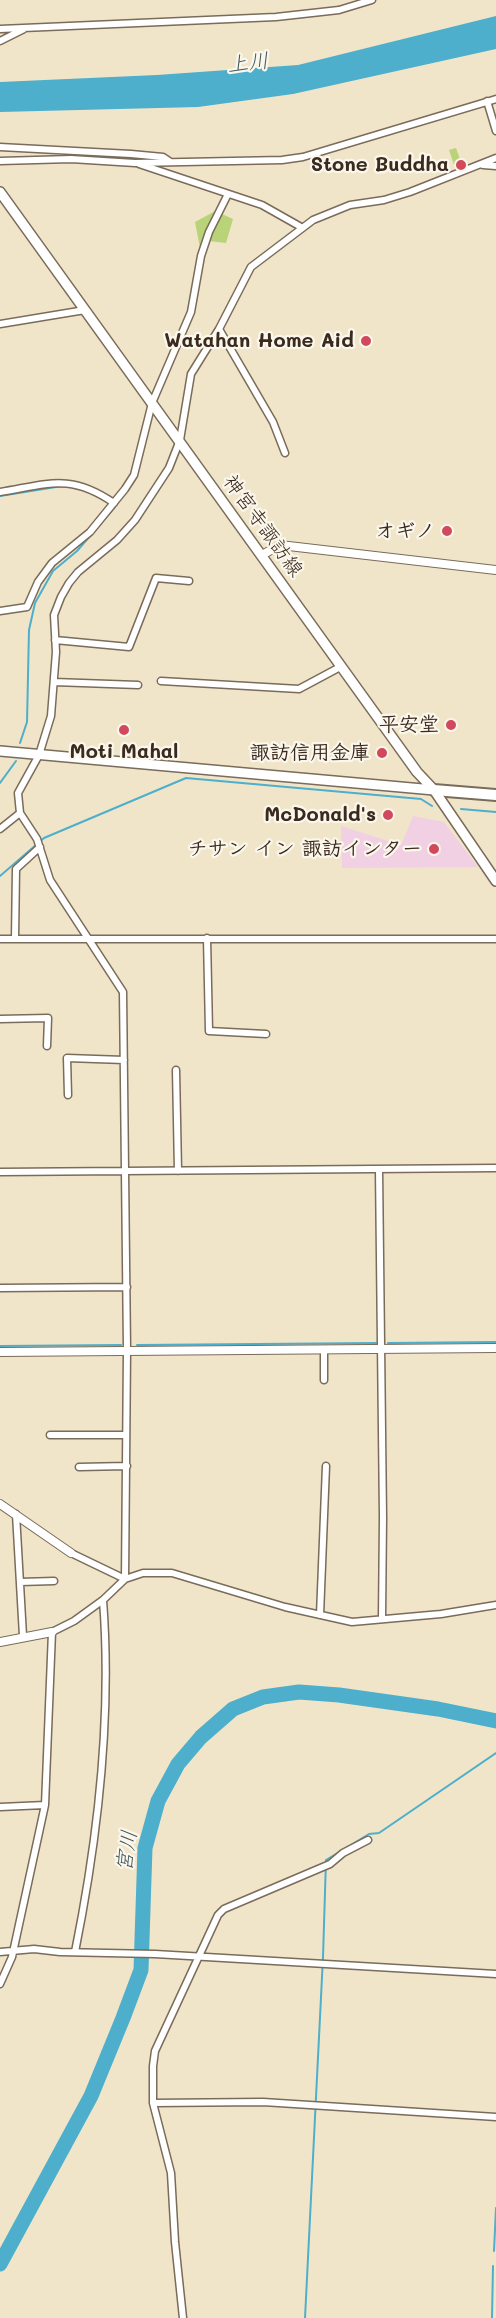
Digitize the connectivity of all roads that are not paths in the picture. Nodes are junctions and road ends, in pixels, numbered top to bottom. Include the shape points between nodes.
1 (372, 0) edge
2 (27, 27) junction
3 (0, 29) edge
4 (0, 41) edge
5 (496, 99) edge
6 (487, 101) junction
7 (496, 131) edge
8 (0, 147) edge
9 (496, 158) edge
10 (0, 161) edge
11 (171, 162) junction
12 (135, 163) junction
13 (479, 165) junction
14 (496, 166) edge
15 (0, 192) edge
16 (228, 194) junction
17 (302, 227) junction
18 (85, 310) junction
19 (0, 324) edge
20 (219, 329) junction
21 (152, 403) junction
22 (180, 440) junction
23 (285, 453) dead end
24 (0, 492) edge
25 (114, 503) junction
26 (262, 555) junction
27 (496, 570) edge
28 (189, 581) dead end
29 (0, 611) edge
30 (55, 640) junction
31 (342, 666) junction
32 (161, 681) dead end
33 (54, 682) junction
34 (138, 685) dead end
35 (0, 751) edge
36 (39, 755) junction
37 (434, 790) junction
38 (496, 795) edge
39 (20, 813) junction
40 (0, 829) edge
41 (39, 844) junction
42 (496, 881) edge
43 (207, 938) junction
44 (0, 939) edge
45 (15, 939) junction
46 (496, 939) edge
47 (89, 940) junction
48 (0, 1019) edge
49 (267, 1034) dead end
50 (47, 1046) dead end
51 (124, 1060) junction
52 (176, 1070) dead end
53 (68, 1095) dead end
54 (496, 1168) edge
55 (125, 1170) junction
56 (380, 1170) junction
57 (178, 1171) junction
58 (0, 1172) edge
59 (127, 1287) junction
60 (0, 1288) edge
61 (496, 1348) edge
62 (127, 1350) junction
63 (324, 1350) junction
64 (381, 1350) junction
65 (0, 1352) edge
66 (324, 1380) dead end
67 (50, 1435) dead end
68 (126, 1435) junction
69 (127, 1466) junction
70 (326, 1466) dead end
71 (79, 1467) dead end
72 (0, 1504) edge
73 (16, 1513) junction
74 (71, 1553) joint
75 (125, 1579) junction
76 (54, 1581) dead end
77 (21, 1582) junction
78 (103, 1600) junction
79 (496, 1605) edge
80 (320, 1615) junction
81 (382, 1618) junction
82 (52, 1632) junction
83 (23, 1636) junction
84 (0, 1642) edge
85 (45, 1805) junction
86 (0, 1807) edge
87 (368, 1840) dead end
88 (14, 1950) junction
89 (0, 1952) edge
90 (75, 1952) junction
91 (199, 1956) junction
92 (496, 1974) edge
93 (0, 1984) edge
94 (153, 2103) junction
95 (496, 2116) edge
96 (183, 2318) edge

1 - 2 street via 339,10 276,17
2 - 3 street
2 - 4 street
5 - 6 street
6 - 7 street
6 - 11 street via 303,157
8 - 11 street via 142,155
9 - 13 street
10 - 12 street via 71,159
11 - 12 street
12 - 16 street
13 - 14 street
13 - 17 street via 410,192 350,205
15 - 18 main road, 神宮寺諏訪線
16 - 17 street via 262,205
16 - 21 street via 208,232 191,312
17 - 20 street via 251,267
18 - 19 street
18 - 21 main road, 神宮寺諏訪線
20 - 22 street via 191,374
20 - 23 street via 273,422
21 - 22 main road, 神宮寺諏訪線
21 - 25 street via 134,475
22 - 26 main road, 神宮寺諏訪線
22 - 30 street via 170,468 135,520 69,583 54,615
24 - 25 street via 69,482 98,492
25 - 29 street via 90,532 52,563 27,607
26 - 27 street via 280,545
26 - 31 main road, 神宮寺諏訪線
28 - 30 street via 156,578 129,647
30 - 33 street
31 - 32 street via 299,690
31 - 37 main road, 神宮寺諏訪線
33 - 34 street
33 - 36 street via 51,716
35 - 36 main road
36 - 37 main road
36 - 39 street via 18,793
37 - 38 highway
37 - 42 main road, 神宮寺諏訪線
39 - 40 street
39 - 41 street
41 - 45 street via 16,869
41 - 47 street via 50,880
43 - 46 street
43 - 47 street
43 - 49 street via 209,1031
44 - 45 street
45 - 47 street
47 - 51 street via 123,992
48 - 50 street via 48,1018
51 - 53 street via 67,1058
51 - 55 street
52 - 57 street
54 - 56 street
55 - 57 street
55 - 58 street
55 - 59 street
56 - 57 street
56 - 64 street
59 - 60 street
59 - 62 street
61 - 64 street
62 - 63 street
62 - 65 street
62 - 68 street
63 - 64 street
63 - 66 street
64 - 81 street
67 - 68 street
68 - 69 street
69 - 71 street
69 - 75 street
70 - 80 street
72 - 73 street
73 - 74 street
73 - 77 street
74 - 75 street
75 - 78 street
75 - 80 street via 143,1573 172,1573
76 - 77 street
77 - 83 street
78 - 82 street
78 - 90 street via 101,1772 88,1888
79 - 81 street
80 - 81 street via 352,1622
82 - 83 street
82 - 85 street
83 - 84 street
85 - 86 street
85 - 88 street
87 - 91 street via 330,1864 224,1909
88 - 89 street
88 - 90 street
88 - 93 street
90 - 91 street
91 - 92 street
91 - 94 street via 155,2051
94 - 95 street via 262,2102
94 - 96 street via 171,2172

